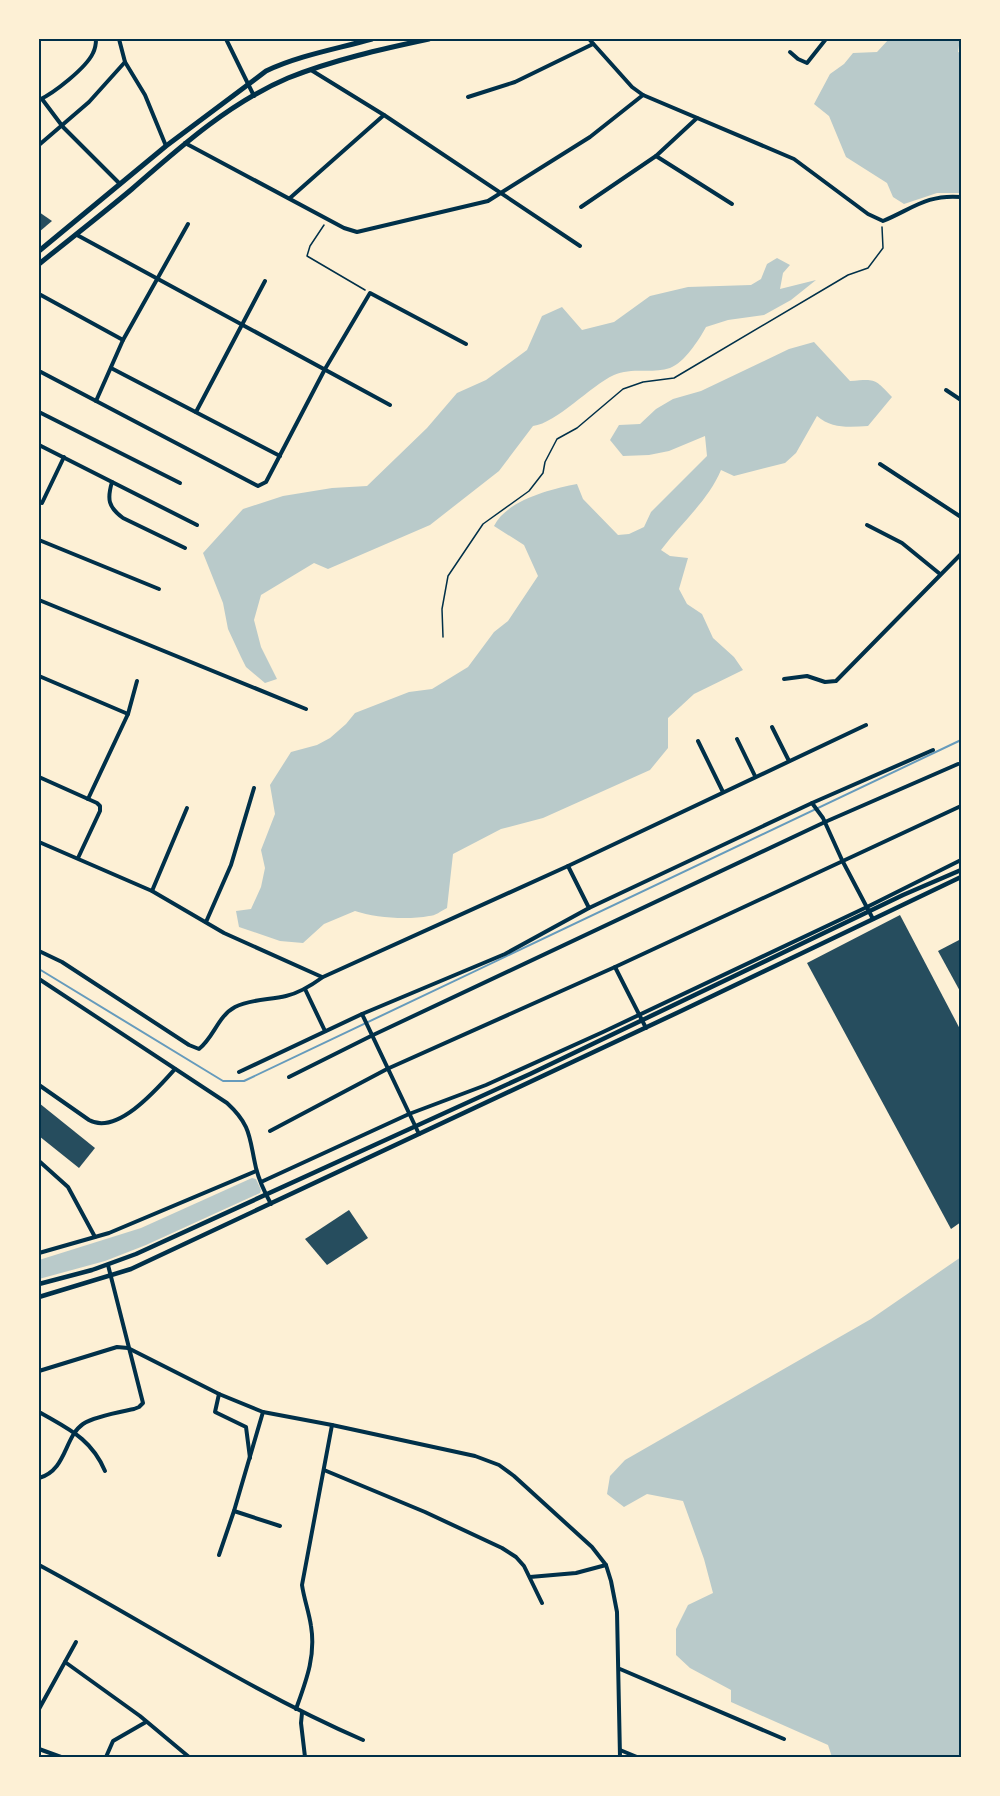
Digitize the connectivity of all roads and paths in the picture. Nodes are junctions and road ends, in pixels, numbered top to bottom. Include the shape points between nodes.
1 (96, 39) edge
2 (119, 39) edge
3 (226, 39) edge
4 (372, 39) edge
5 (429, 39) edge
6 (589, 39) edge
7 (826, 39) edge
8 (593, 44) junction
9 (352, 45) junction
10 (790, 52) dead end
11 (357, 56) junction
12 (125, 62) junction
13 (311, 70) junction
14 (249, 84) junction
15 (643, 94) junction
16 (254, 96) junction
17 (468, 97) dead end
18 (40, 100) edge
19 (384, 115) junction
20 (697, 117) junction
21 (63, 126) junction
22 (185, 143) junction
23 (39, 146) edge
24 (166, 146) junction
25 (656, 156) junction
26 (120, 184) junction
27 (501, 194) junction
28 (961, 196) edge
29 (290, 198) junction
30 (732, 204) dead end
31 (581, 207) dead end
32 (327, 219) junction
33 (883, 221) junction
34 (188, 224) dead end
35 (77, 235) junction
36 (580, 246) dead end
37 (39, 251) edge
38 (39, 264) edge
39 (157, 279) junction
40 (265, 281) dead end
41 (370, 293) junction
42 (39, 294) edge
43 (243, 325) junction
44 (123, 340) junction
45 (466, 344) dead end
46 (111, 368) junction
47 (325, 369) junction
48 (39, 371) edge
49 (946, 390) dead end
50 (961, 400) edge
51 (96, 401) junction
52 (390, 405) dead end
53 (39, 412) edge
54 (196, 412) junction
55 (39, 445) edge
56 (280, 456) junction
57 (64, 457) junction
58 (880, 464) dead end
59 (112, 482) junction
60 (180, 483) dead end
61 (42, 503) dead end
62 (961, 517) edge
63 (197, 525) dead end
64 (867, 525) dead end
65 (39, 540) edge
66 (185, 548) dead end
67 (961, 554) edge
68 (940, 574) junction
69 (159, 589) dead end
70 (39, 600) edge
71 (443, 637) dead end
72 (39, 676) edge
73 (784, 678) dead end
74 (137, 681) dead end
75 (306, 709) dead end
76 (128, 714) junction
77 (866, 725) dead end
78 (772, 727) dead end
79 (737, 739) dead end
80 (698, 741) dead end
81 (933, 750) dead end
82 (789, 761) junction
83 (958, 764) dead end
84 (755, 776) junction
85 (39, 777) edge
86 (254, 788) dead end
87 (723, 792) junction
88 (88, 799) junction
89 (812, 803) junction
90 (961, 806) edge
91 (187, 808) dead end
92 (824, 820) junction
93 (39, 842) edge
94 (78, 858) junction
95 (842, 860) junction
96 (961, 861) edge
97 (568, 866) junction
98 (961, 870) edge
99 (961, 878) edge
100 (152, 891) junction
101 (589, 908) junction
102 (868, 909) junction
103 (873, 919) junction
104 (206, 922) junction
105 (39, 951) edge
106 (615, 967) junction
107 (323, 977) junction
108 (39, 979) edge
109 (305, 989) junction
110 (362, 1014) junction
111 (641, 1017) junction
112 (646, 1028) junction
113 (325, 1031) junction
114 (371, 1034) junction
115 (175, 1069) junction
116 (387, 1069) junction
117 (239, 1072) dead end
118 (289, 1077) dead end
119 (39, 1084) edge
120 (410, 1114) junction
121 (415, 1126) junction
122 (270, 1131) dead end
123 (419, 1134) junction
124 (39, 1161) edge
125 (256, 1171) junction
126 (261, 1182) junction
127 (266, 1194) junction
128 (271, 1204) junction
129 (95, 1237) junction
130 (39, 1253) edge
131 (108, 1265) junction
132 (111, 1275) junction
133 (39, 1284) edge
134 (39, 1297) edge
135 (128, 1348) junction
136 (39, 1371) edge
137 (219, 1394) junction
138 (39, 1412) edge
139 (263, 1412) junction
140 (332, 1425) junction
141 (76, 1432) junction
142 (250, 1458) junction
143 (324, 1470) junction
144 (105, 1471) dead end
145 (39, 1478) edge
146 (234, 1511) junction
147 (280, 1526) dead end
148 (219, 1555) dead end
149 (39, 1565) edge
150 (606, 1565) junction
151 (530, 1577) junction
152 (542, 1603) dead end
153 (76, 1642) dead end
154 (64, 1662) junction
155 (620, 1669) junction
156 (39, 1709) edge
157 (296, 1709) junction
158 (302, 1713) junction
159 (146, 1722) junction
160 (784, 1739) dead end
161 (363, 1740) dead end
162 (39, 1749) edge
163 (620, 1750) junction
164 (61, 1757) edge
165 (106, 1757) edge
166 (189, 1757) edge
167 (306, 1757) edge
168 (620, 1757) edge
169 (638, 1757) edge

1 - 18 street via 84,66
2 - 12 street
3 - 14 street
4 - 9 main road
5 - 11 main road
6 - 8 street
7 - 10 street via 807,63
8 - 15 street
8 - 17 street via 516,82
9 - 11 street
9 - 14 main road via 280,64
11 - 13 main road
12 - 21 street
12 - 24 street via 145,95
13 - 16 main road
13 - 19 street
14 - 16 street
14 - 24 main road
15 - 20 street
15 - 27 street via 590,137
16 - 22 main road
18 - 21 street
19 - 27 street
19 - 29 street
20 - 25 street
20 - 33 street via 794,159
21 - 23 street
21 - 26 street
22 - 29 street
22 - 35 main road
24 - 26 main road
25 - 30 street
25 - 31 street
26 - 37 main road
27 - 32 street via 477,205 367,231 350,231
27 - 36 street
28 - 33 street via 944,195
29 - 32 street
32 - 41 path via 307,256
33 - 71 path via 883,248 868,268 848,275 674,378 623,389 577,428 557,439 543,473 529,491 483,524 448,576 442,609
34 - 39 street
35 - 38 main road
35 - 39 street
39 - 43 street
39 - 44 street
40 - 43 street
41 - 45 street
41 - 47 street
42 - 44 street
43 - 47 street
43 - 54 street
44 - 46 street
46 - 51 street
46 - 54 street
47 - 52 street
47 - 56 street
48 - 51 street
49 - 50 street
51 - 56 street via 258,486 266,482
53 - 60 street
54 - 56 street
55 - 57 street
57 - 59 street
57 - 61 street
58 - 62 street
59 - 63 street
59 - 66 street via 108,499 114,511
64 - 68 street via 902,543
65 - 69 street
67 - 68 street
68 - 73 street via 836,681 807,676
70 - 75 street
72 - 76 street
74 - 76 street
76 - 88 street
77 - 82 street
78 - 82 street
79 - 84 street
80 - 87 street
81 - 89 street
82 - 84 street
83 - 92 street
84 - 87 street
85 - 88 street
86 - 104 street via 231,865
87 - 97 street
88 - 94 street via 97,803 100,811
89 - 92 street
89 - 101 street
90 - 95 street
91 - 100 street
92 - 95 street
92 - 114 street
93 - 94 street
94 - 100 street
95 - 102 street
95 - 106 street
96 - 102 street
97 - 101 street
97 - 107 street
98 - 102 main road
99 - 103 main road
100 - 104 street
101 - 110 street via 505,954
102 - 103 street
102 - 111 main road
103 - 112 main road
104 - 107 street via 253,948
105 - 109 street via 194,1048 202,1048 224,1016 236,1006
106 - 111 street
106 - 116 street
107 - 109 street
108 - 115 street
109 - 113 street
110 - 113 street
110 - 114 street
111 - 112 street
111 - 120 street
111 - 121 main road via 530,1074
112 - 123 main road
113 - 117 street
114 - 116 street
114 - 118 street
115 - 119 street via 140,1104 103,1124 89,1120
115 - 125 street via 234,1109 246,1123
116 - 120 street
116 - 122 street
120 - 121 street
120 - 126 street
121 - 123 street
121 - 127 main road
123 - 128 main road
124 - 129 street via 68,1187
125 - 126 street
125 - 129 street
126 - 127 street
127 - 128 street
127 - 131 main road
128 - 132 main road
129 - 130 street
131 - 132 street
131 - 133 main road
132 - 134 main road
132 - 135 street
135 - 136 street via 117,1347
135 - 137 street
135 - 141 street via 140,1407 83,1424
137 - 139 street
137 - 142 street via 215,1412 246,1427
138 - 141 street
139 - 140 street
139 - 142 street
140 - 143 street
140 - 150 street via 475,1456 499,1466 592,1546
141 - 144 street via 94,1449
141 - 145 street via 60,1463
142 - 146 street
143 - 151 street via 488,1540 516,1557
143 - 157 street via 302,1585 313,1651
146 - 147 street
146 - 148 street
149 - 157 street
150 - 151 street via 576,1573
150 - 155 street via 617,1612
151 - 152 street
153 - 154 street
154 - 156 street
154 - 159 street
155 - 160 street
155 - 163 street
157 - 158 street
158 - 161 street
158 - 167 street
159 - 165 street via 113,1741
159 - 166 street
162 - 164 street
163 - 168 street
163 - 169 street

